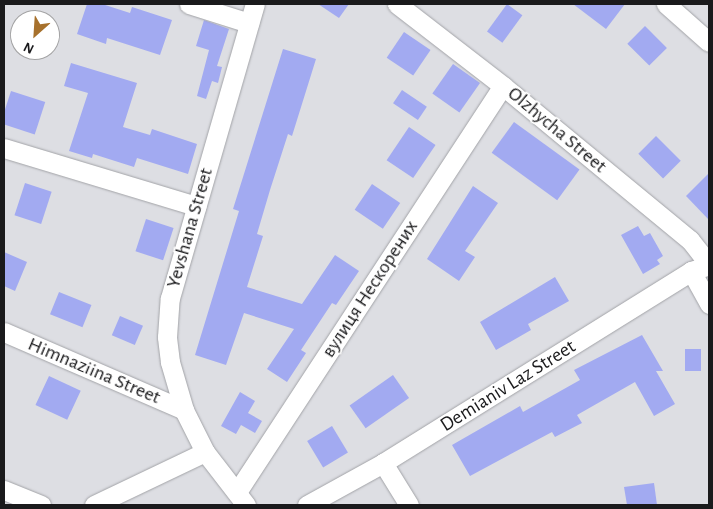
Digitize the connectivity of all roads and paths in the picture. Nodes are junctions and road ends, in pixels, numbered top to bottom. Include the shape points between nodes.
1 (188, 4) edge
2 (254, 4) edge
3 (397, 4) edge
4 (666, 4) edge
5 (249, 23) junction
6 (709, 42) edge
7 (503, 86) junction
8 (4, 148) edge
9 (196, 206) junction
10 (709, 264) edge
11 (691, 272) junction
12 (709, 304) edge
13 (4, 332) edge
14 (184, 410) junction
15 (205, 452) junction
16 (383, 463) junction
17 (4, 490) edge
18 (242, 499) edge
19 (41, 505) edge
20 (94, 505) edge
21 (307, 505) edge
22 (410, 505) edge

1 - 5 street
2 - 5 street, Yevshana Street
3 - 7 street, Olzhycha Street
4 - 6 street
5 - 9 street, Yevshana Street
7 - 10 street, Olzhycha Street via 690,240
7 - 18 street, вулиця Нескорених
8 - 9 street
9 - 14 street, Yevshana Street via 170,298 167,337 170,362
10 - 11 street, Demianiv Laz Street
11 - 12 street
11 - 16 street, Demianiv Laz Street
13 - 14 street, Himnaziina Street
14 - 15 street, Yevshana Street
15 - 18 street, Yevshana Street
15 - 20 street
16 - 21 street, Demianiv Laz Street
16 - 22 street
17 - 19 street

